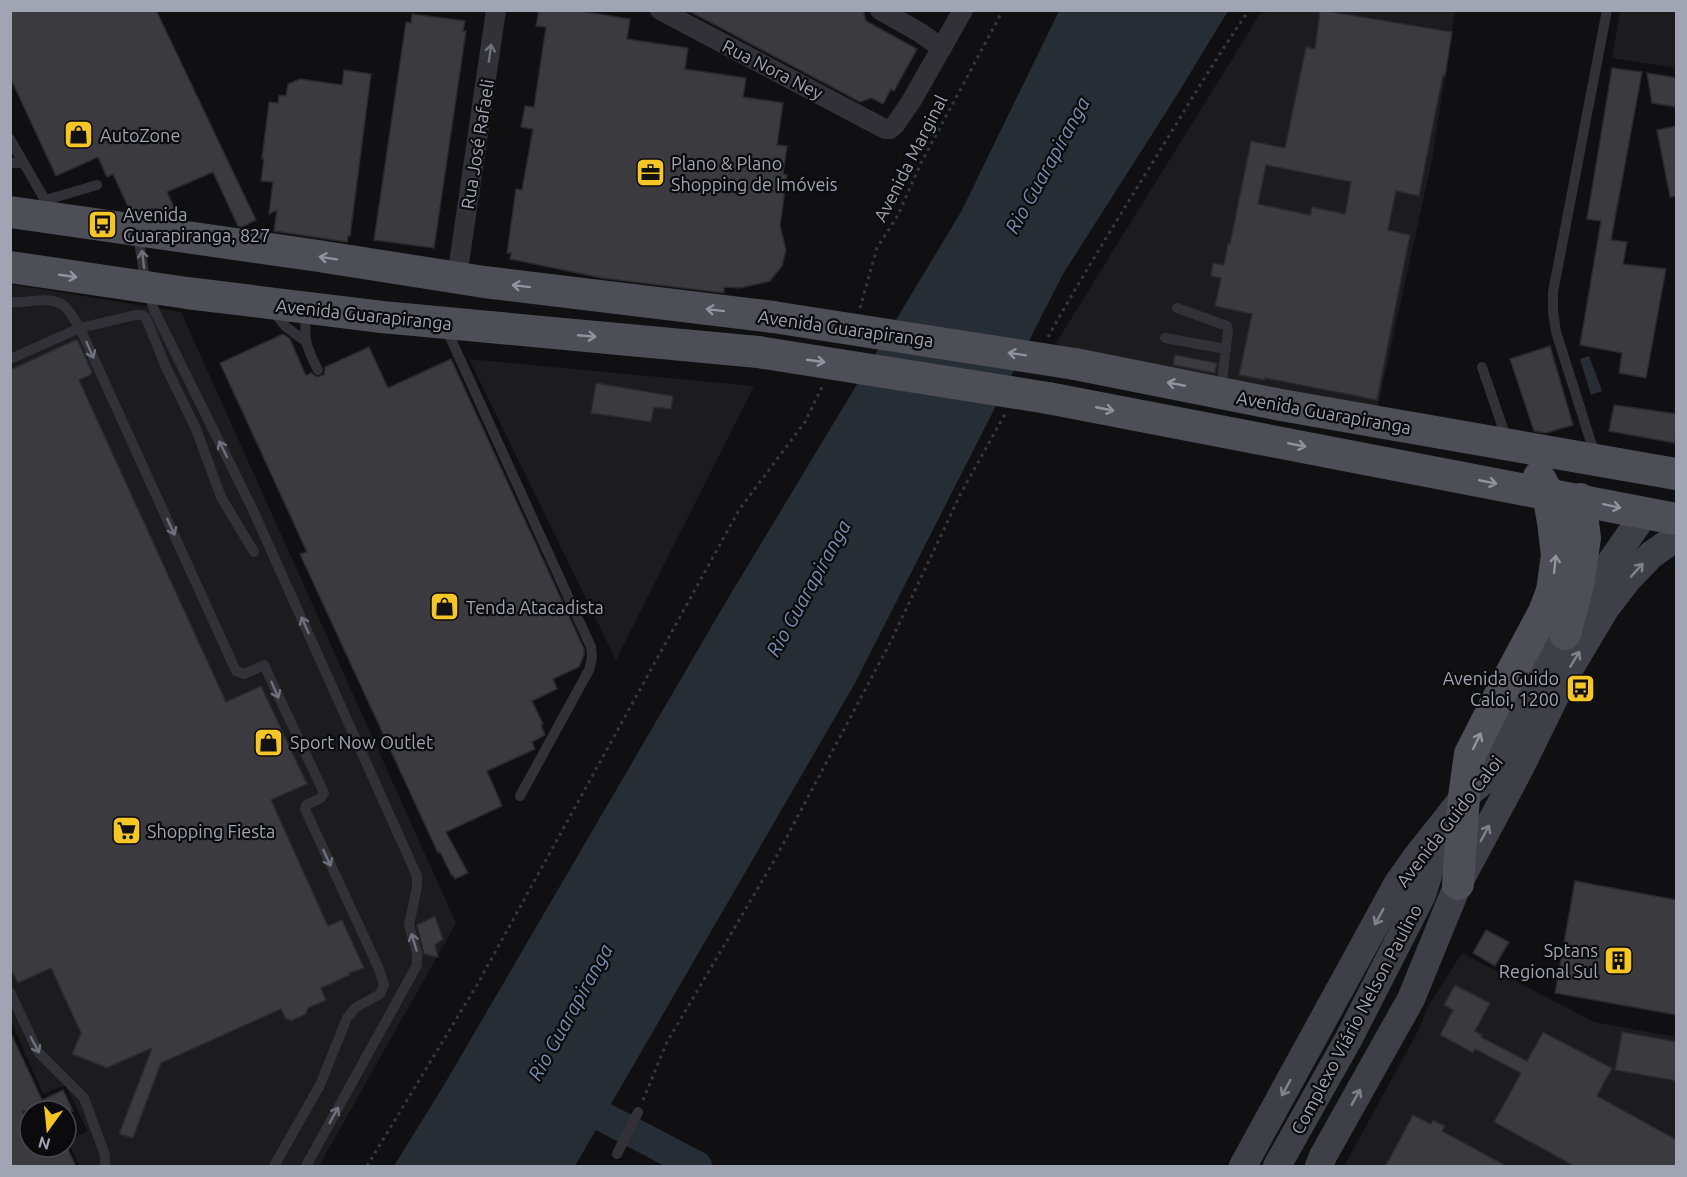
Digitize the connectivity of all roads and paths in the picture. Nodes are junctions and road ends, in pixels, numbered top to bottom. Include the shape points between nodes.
1 (496, 10) edge
2 (660, 10) edge
3 (880, 10) edge
4 (963, 10) edge
5 (1003, 10) edge
6 (1249, 10) edge
7 (1607, 10) edge
8 (942, 48) junction
9 (10, 139) edge
10 (10, 163) edge
11 (23, 163) junction
12 (97, 185) dead end
13 (51, 209) junction
14 (10, 212) edge
15 (137, 231) junction
16 (10, 267) edge
17 (457, 278) junction
18 (159, 296) junction
19 (10, 303) edge
20 (268, 303) junction
21 (306, 308) junction
22 (1177, 308) dead end
23 (858, 313) dead end
24 (382, 317) junction
25 (444, 323) junction
26 (80, 328) junction
27 (1048, 337) dead end
28 (1165, 338) dead end
29 (305, 341) junction
30 (1226, 349) junction
31 (10, 359) edge
32 (1482, 367) dead end
33 (318, 370) dead end
34 (824, 382) dead end
35 (1220, 393) junction
36 (1007, 410) dead end
37 (1516, 447) junction
38 (1598, 461) junction
39 (1677, 474) edge
40 (1677, 485) edge
41 (1548, 493) junction
42 (1580, 500) junction
43 (1645, 513) junction
44 (1677, 519) edge
45 (1677, 540) edge
46 (254, 552) dead end
47 (1565, 634) junction
48 (520, 796) dead end
49 (1464, 797) junction
50 (1435, 834) junction
51 (1458, 884) junction
52 (10, 992) edge
53 (638, 1112) joint
54 (617, 1154) dead end
55 (105, 1167) edge
56 (274, 1167) edge
57 (306, 1167) edge
58 (367, 1167) edge
59 (1243, 1167) edge
60 (1277, 1167) edge
61 (1318, 1167) edge

17 -> 1 street, Rua José Rafaeli
2 - 8 street, Rua Nora Ney via 885,129 895,125
3 - 8 street
4 - 8 street
5 - 23 path, Avenida Marginal via 921,163 898,215 877,248
6 - 27 path
7 - 38 lane via 1553,292 1556,332
9 - 11 lane
10 - 11 lane
11 - 13 lane
12 - 13 lane
13 - 14 main road, Avenida Guarapiranga
13 - 15 main road, Avenida Guarapiranga
17 -> 15 main road, Avenida Guarapiranga
18 -> 15 lane via 143,259
16 -> 18 main road, Avenida Guarapiranga
17 - 24 main road via 447,305
35 -> 17 main road, Avenida Guarapiranga, bridge via 1075,364 773,316
18 - 20 main road, Avenida Guarapiranga
57 -> 18 lane via 417,965 409,925 417,876
19 - 26 lane via 47,300 64,305
20 - 21 main road, Avenida Guarapiranga
20 - 29 lane via 286,327
21 - 24 main road, Avenida Guarapiranga
21 - 29 lane
22 - 30 lane via 1227,326
24 - 25 main road, Avenida Guarapiranga
25 -> 41 main road, Avenida Guarapiranga, bridge via 758,352 1047,398
25 - 48 lane via 591,647 589,670
26 - 31 lane
26 - 46 lane via 135,315 146,318 196,429 221,497
26 -> 56 lane via 236,671 244,674 264,665 320,784 323,796 305,809 384,985 380,994 355,1008 347,1018 320,1085
28 - 30 lane
29 - 33 lane
30 - 35 lane
32 - 37 lane
34 - 58 path via 805,422 739,510 477,985
35 - 37 main road, Avenida Guarapiranga
36 - 53 path via 774,861 667,1041
37 - 38 main road, Avenida Guarapiranga
37 - 41 main road
38 - 39 main road, Avenida Guarapiranga
40 - 43 main road
41 - 42 main road, Avenida Guarapiranga
49 -> 41 main road via 1470,754 1552,591 1557,555
42 -> 43 main road, Avenida Guarapiranga
42 - 47 main road via 1584,547
43 - 44 main road, Avenida Guarapiranga
43 - 47 main road, Avenida Guido Caloi
51 -> 45 main road, Avenida Guido Caloi via 1564,678 1605,609 1645,560
47 - 49 main road, Avenida Guido Caloi via 1497,763
49 - 50 main road, Avenida Guido Caloi
49 - 51 main road
50 -> 59 main road, Avenida Guido Caloi via 1398,883
50 - 60 main road, Complexo Viário Nelson Paulino via 1433,859 1422,894 1348,1040
61 -> 51 main road, Avenida Guido Caloi via 1411,999
52 -> 55 lane via 38,1052 84,1098 105,1155
53 - 54 lane

